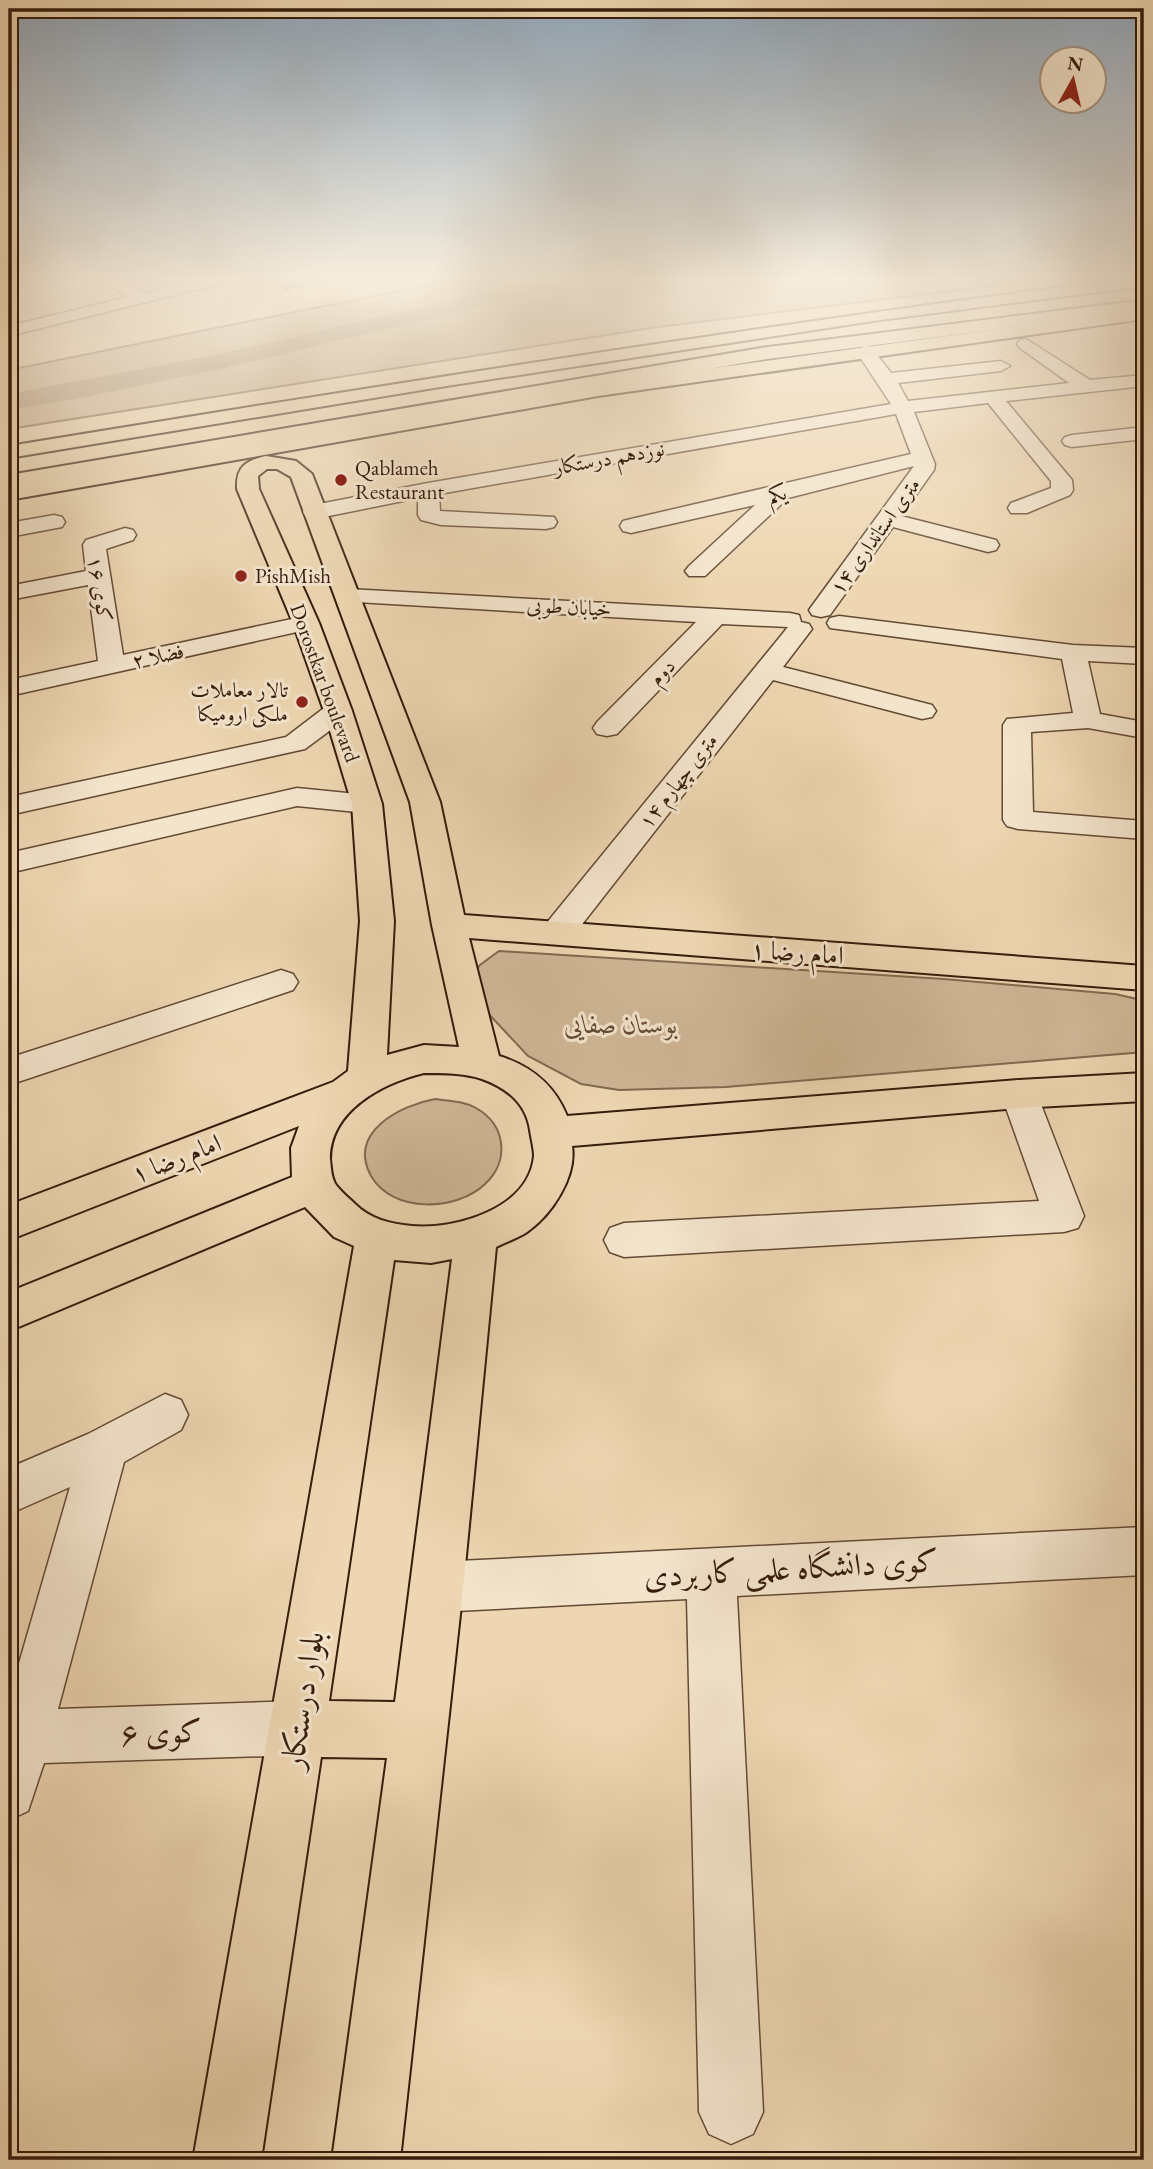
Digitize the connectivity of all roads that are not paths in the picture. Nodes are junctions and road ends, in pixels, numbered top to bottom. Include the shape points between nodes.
1 (452, 379) edge
2 (541, 379) edge
3 (613, 379) edge
4 (647, 379) edge
5 (672, 379) edge
6 (889, 379) edge
7 (1076, 379) edge
8 (1144, 380) edge
9 (1086, 386) junction
10 (598, 390) junction
11 (462, 392) junction
12 (993, 397) junction
13 (904, 407) junction
14 (211, 420) junction
15 (368, 431) junction
16 (1144, 433) edge
17 (1072, 441) dead end
18 (9, 452) edge
19 (922, 458) junction
20 (9, 468) edge
21 (138, 469) junction
22 (302, 474) junction
23 (9, 482) edge
24 (248, 489) junction
25 (428, 489) junction
26 (9, 493) edge
27 (781, 493) junction
28 (1019, 508) dead end
29 (314, 512) junction
30 (886, 519) junction
31 (54, 522) dead end
32 (546, 522) dead end
33 (631, 526) dead end
34 (9, 530) edge
35 (125, 535) dead end
36 (988, 545) dead end
37 (697, 570) dead end
38 (99, 576) junction
39 (9, 593) edge
40 (348, 596) junction
41 (717, 615) junction
42 (830, 616) junction
43 (306, 623) junction
44 (795, 625) junction
45 (1073, 653) junction
46 (1144, 656) edge
47 (112, 666) junction
48 (765, 670) junction
49 (9, 688) edge
50 (338, 711) junction
51 (922, 711) dead end
52 (1088, 720) junction
53 (607, 728) dead end
54 (1144, 730) edge
55 (247, 754) junction
56 (265, 804) junction
57 (367, 804) junction
58 (9, 806) edge
59 (1144, 830) edge
60 (9, 863) edge
61 (449, 925) junction
62 (557, 933) junction
63 (1144, 978) edge
64 (281, 982) dead end
65 (482, 1064) junction
66 (9, 1070) edge
67 (355, 1085) junction
68 (1144, 1087) edge
69 (1019, 1094) junction
70 (554, 1132) junction
71 (314, 1185) junction
72 (9, 1223) edge
73 (476, 1238) junction
74 (376, 1240) junction
75 (624, 1240) dead end
76 (9, 1312) edge
77 (164, 1415) dead end
78 (104, 1449) junction
79 (9, 1491) edge
80 (1144, 1552) edge
81 (711, 1571) junction
82 (438, 1587) junction
83 (298, 1728) junction
84 (419, 1731) junction
85 (24, 1737) junction
86 (9, 1792) edge
87 (731, 2112) dead end
88 (227, 2160) edge
89 (366, 2160) edge

1 - 14 main road
2 - 11 main road
3 - 23 main road
4 - 10 main road
5 - 10 main road
6 - 13 street, ۱۴ متری استانداری
7 - 9 street
8 - 9 street, نوزدهم درستکار
9 - 12 street, نوزدهم درستکار
10 - 15 main road
11 - 14 main road
11 - 20 main road
12 - 13 street, نوزدهم درستکار
12 - 28 street via 1061,480 1062,490
13 - 19 street, ۱۴ متری استانداری
13 - 25 street, نوزدهم درستکار
14 - 18 main road
15 - 21 main road
15 - 22 main road via 336,442 313,458
16 - 17 street
19 - 27 street, یکم
19 - 30 street, ۱۴ متری استانداری via 924,470
21 - 24 main road via 203,471
21 - 26 main road
22 - 24 main road via 292,465 269,461 247,475
22 - 29 main road, Dorostkar boulevard
24 - 43 main road, Dorostkar boulevard
25 - 29 street, نوزدهم درستکار
25 - 32 street via 429,514 441,518
27 - 33 street, یکم
27 - 37 street
29 - 40 main road, Dorostkar boulevard
30 - 36 street
30 - 42 street, ۱۴ متری استانداری
31 - 34 street
35 - 38 street, کوی ۱۶ via 94,545
38 - 39 street
38 - 47 street, کوی ۱۶
40 - 41 street, خیابان طوبی
40 - 61 main road, Dorostkar boulevard via 425,802
41 - 44 street, خیابان طوبی
41 - 53 street, دوم
42 - 44 street, خیابان طوبی via 835,629 825,632
42 - 45 street
43 - 47 street, فضلا ۲
43 - 50 main road, Dorostkar boulevard
44 - 48 street, ۱۴ متری چهارم
45 - 46 street
45 - 52 street
47 - 49 street, فضلا ۲
48 - 51 street
48 - 62 street, ۱۴ متری چهارم
50 - 55 street via 295,743
50 - 57 main road, Dorostkar boulevard
52 - 54 street
52 - 59 street via 1017,725 1018,820
55 - 56 street via 274,762 284,774 282,789
55 - 58 street
56 - 57 street via 297,797
56 - 60 street
57 - 67 main road, Dorostkar boulevard via 377,921
61 - 62 main road, امام رضا ۱
61 - 65 main road, Dorostkar boulevard
62 - 63 main road, امام رضا ۱
64 - 66 street
65 - 67 main road via 424,1059 394,1065
65 - 70 main road via 508,1074 530,1090
67 - 71 main road via 325,1113 314,1136 310,1161
67 - 72 main road, امام رضا ۱
68 - 69 main road
69 - 70 main road
69 - 75 street via 1064,1216
70 - 73 main road via 554,1157 535,1197 506,1224
71 - 74 main road via 328,1208
71 - 76 main road
73 - 74 main road via 443,1246 409,1247
73 - 82 main road
74 - 83 main road, بلوار درستکار
77 - 78 street
78 - 79 street
78 - 85 street
80 - 81 street, کوی دانشگاه علمی کاربردی
81 - 82 street, کوی دانشگاه علمی کاربردی
81 - 87 street
82 - 84 main road
83 - 84 main road
83 - 85 street, کوی ۶
83 - 88 main road, بلوار درستکار
84 - 89 main road
85 - 86 street

